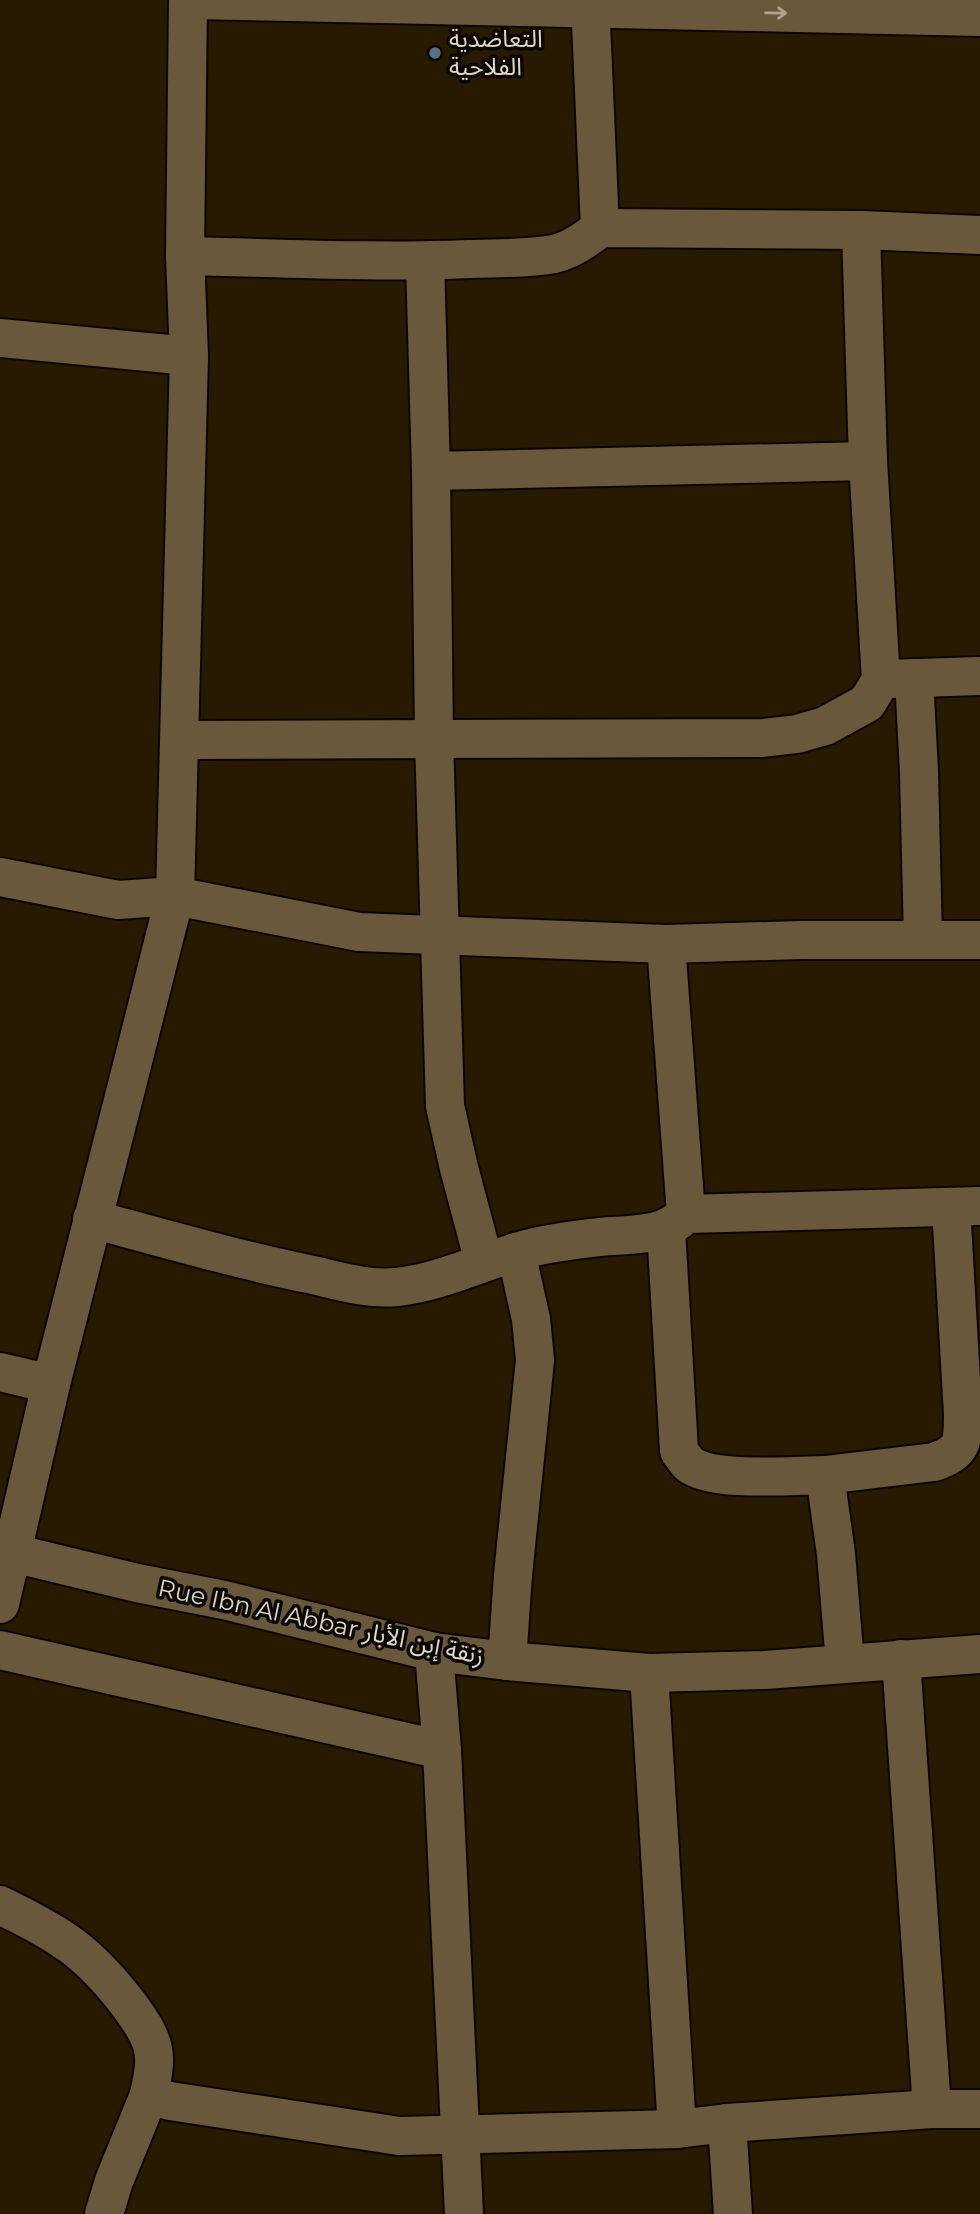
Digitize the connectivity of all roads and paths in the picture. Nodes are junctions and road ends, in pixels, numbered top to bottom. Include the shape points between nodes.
1 (188, 0) edge
2 (193, 0) edge
3 (591, 5) edge
4 (980, 17) edge
5 (600, 228) junction
6 (862, 230) junction
7 (980, 234) edge
8 (186, 256) junction
9 (425, 261) junction
10 (0, 338) edge
11 (189, 356) junction
12 (868, 461) junction
13 (431, 471) junction
14 (980, 676) edge
15 (897, 679) junction
16 (434, 739) junction
17 (180, 740) junction
18 (0, 877) edge
19 (175, 895) junction
20 (441, 937) junction
21 (923, 940) junction
22 (980, 940) edge
23 (666, 944) junction
24 (966, 1206) edge
25 (92, 1219) junction
26 (676, 1221) junction
27 (500, 1257) junction
28 (0, 1372) edge
29 (51, 1384) junction
30 (825, 1475) junction
31 (6, 1551) edge
32 (0, 1604) edge
33 (0, 1650) edge
34 (434, 1652) junction
35 (980, 1654) edge
36 (901, 1659) junction
37 (507, 1661) junction
38 (845, 1663) junction
39 (649, 1673) junction
40 (442, 1750) junction
41 (0, 1905) edge
42 (149, 2095) junction
43 (932, 2109) junction
44 (980, 2109) edge
45 (727, 2123) junction
46 (677, 2129) junction
47 (461, 2136) junction
48 (104, 2214) edge
49 (464, 2214) edge
50 (733, 2214) edge

1 - 8 street
2 - 3 street
3 -> 4 street
3 - 5 street
5 - 6 street
5 - 9 street via 555,254
6 - 7 street
6 - 12 street
8 - 9 street
8 - 11 street
9 - 13 street
10 - 11 street
11 - 17 street
12 - 13 street
12 - 15 street
13 - 16 street
14 - 15 street
15 - 16 street via 867,703 825,726 797,734 763,738
15 - 21 street via 919,772
16 - 17 street
16 - 20 street
17 - 19 street
18 - 19 street via 118,900
19 - 20 street via 359,932
19 - 25 street
20 - 23 street
20 - 27 street via 445,1106 458,1168
21 - 22 street
21 - 23 street
23 - 26 street
24 - 26 street
24 - 30 street via 964,1413 959,1448 934,1462
25 - 27 street via 348,1283 395,1287 443,1278
25 - 29 street
26 - 27 street via 645,1235 552,1243
26 - 30 street via 680,1451 690,1465 711,1474
27 - 37 street via 531,1319 535,1360
28 - 29 street
29 - 31 street
30 - 38 street
31 - 32 street
31 - 34 street, Rue Ibn Al Abbar زنقة إبن الأبار
33 - 40 street
34 - 37 street, Rue Ibn Al Abbar زنقة إبن الأبار
34 - 40 street
35 - 36 street, Rue Ibn Al Abbar زنقة إبن الأبار
36 - 38 street, Rue Ibn Al Abbar زنقة إبن الأبار
36 - 43 street
37 - 39 street, Rue Ibn Al Abbar زنقة إبن الأبار
38 - 39 street, Rue Ibn Al Abbar زنقة إبن الأبار
39 - 46 street
40 - 47 street
41 - 42 street via 52,1930 110,1980 143,2024 155,2056
42 - 47 street via 399,2136
42 - 48 street
43 - 44 street
43 - 45 street
45 - 46 street
45 - 50 street
46 - 47 street
47 - 49 street

